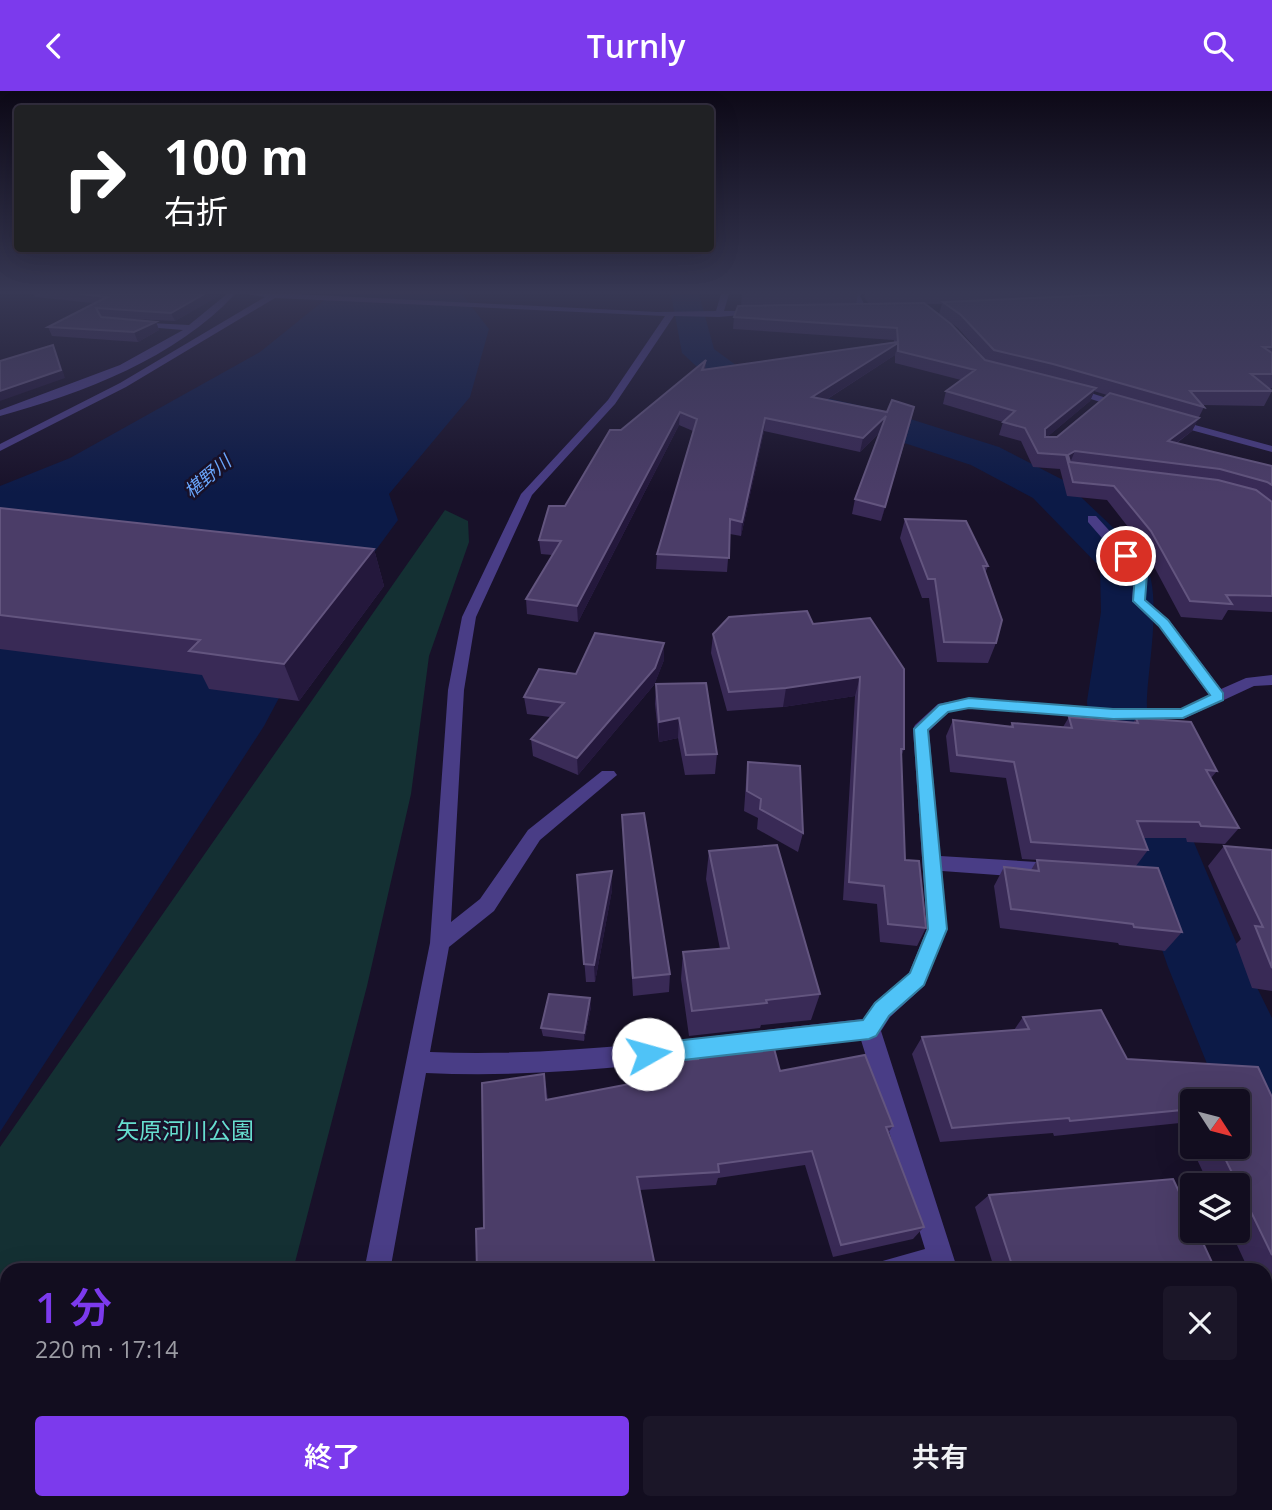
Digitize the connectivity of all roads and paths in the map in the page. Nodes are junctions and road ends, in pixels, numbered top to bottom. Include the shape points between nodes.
1 (138, 360) edge
2 (164, 360) edge
3 (637, 360) edge
4 (1056, 385) edge
5 (1102, 400) junction
6 (1093, 408) edge
7 (1129, 408) edge
8 (0, 413) edge
9 (1168, 420) edge
10 (0, 448) edge
11 (1272, 449) edge
12 (1091, 519) dead end
13 (1272, 680) edge
14 (1218, 697) junction
15 (608, 775) dead end
16 (932, 863) junction
17 (1076, 873) edge
18 (440, 943) junction
19 (869, 1029) junction
20 (418, 1062) junction
21 (379, 1263) edge
22 (942, 1263) edge

1 - 8 street
2 - 10 street
3 - 18 street via 612,402 527,493 469,617 456,690
4 - 5 street
5 - 6 street
5 - 7 street
9 - 11 street
12 - 14 street via 1141,574 1139,601 1164,623
13 - 14 street via 1251,681
14 - 16 street via 1183,714 1113,714 969,703 944,708 921,729
15 - 18 street via 534,835 487,905
16 - 17 street
16 - 19 street via 937,929 917,979 882,1010
18 - 20 street
19 - 20 street via 593,1061 468,1066
19 - 22 street
20 - 21 street

